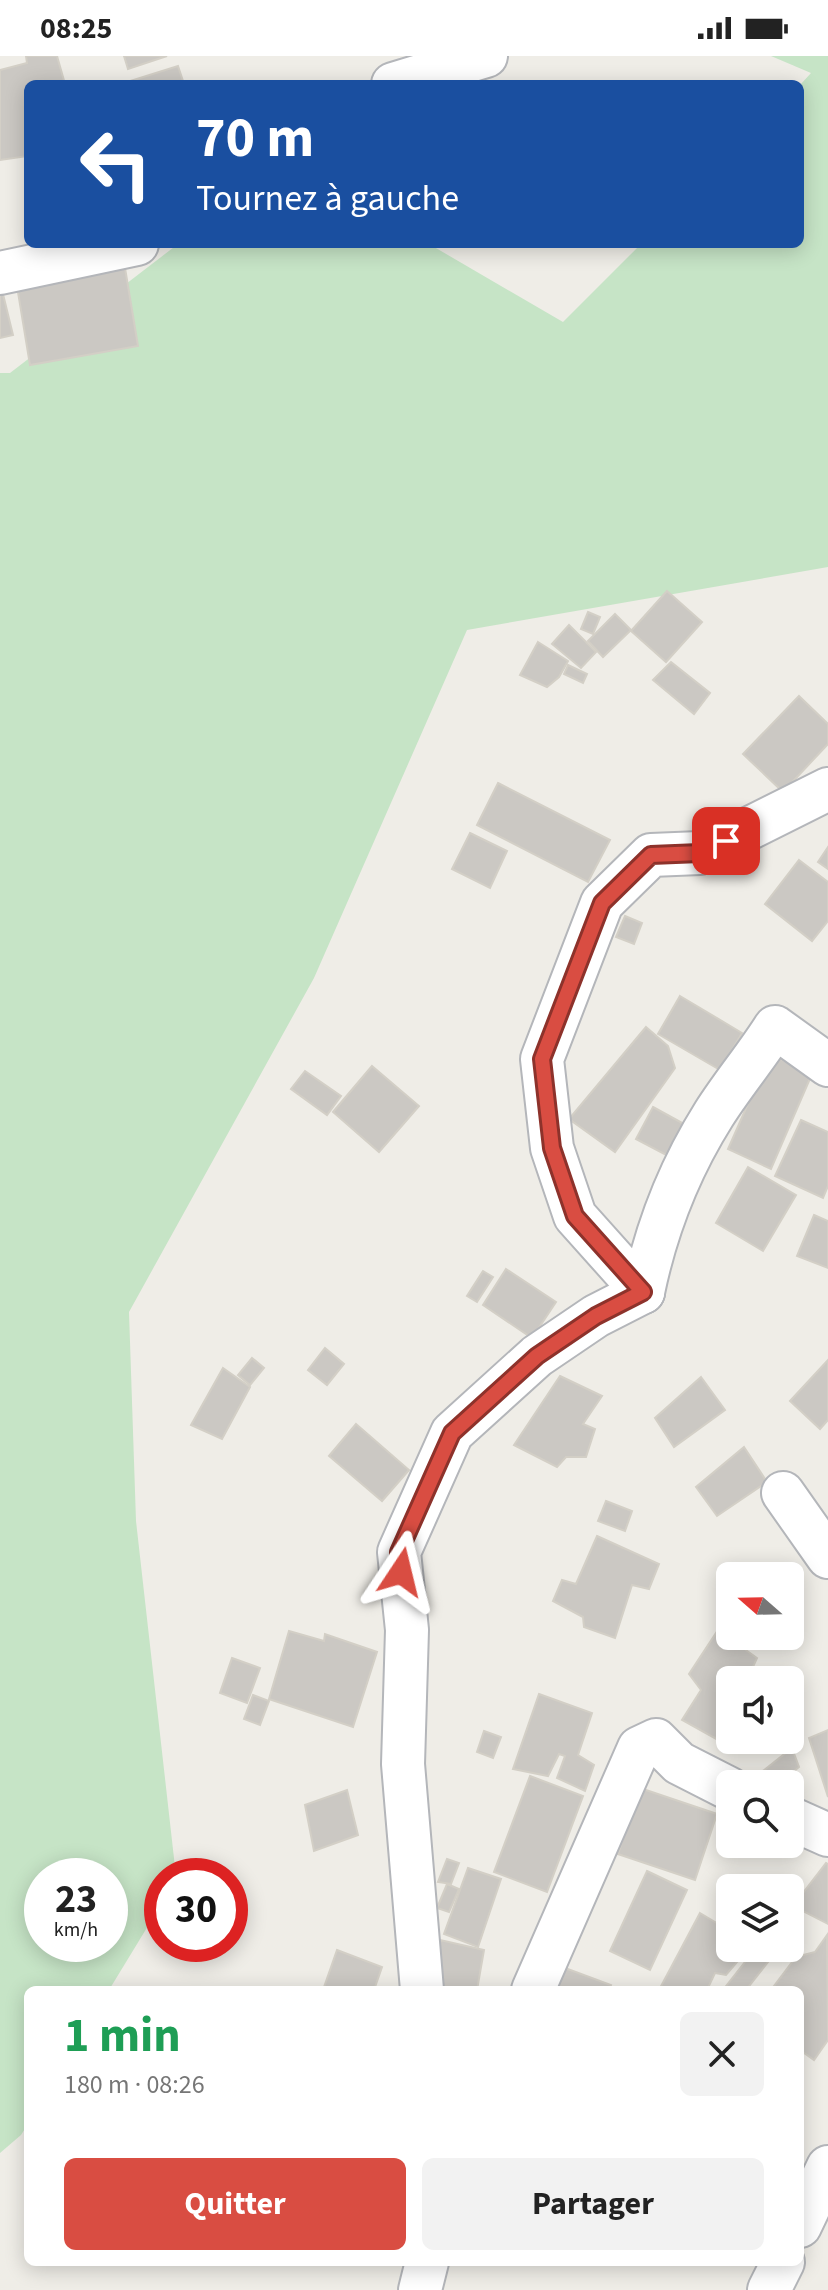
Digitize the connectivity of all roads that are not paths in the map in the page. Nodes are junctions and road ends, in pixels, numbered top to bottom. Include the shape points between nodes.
1 (380, 56) edge
2 (486, 56) edge
3 (384, 80) edge
4 (406, 80) edge
5 (118, 248) edge
6 (0, 273) edge
7 (828, 789) edge
8 (828, 1065) edge
9 (643, 1292) junction
10 (783, 1493) dead end
11 (828, 1557) edge
12 (716, 1782) edge
13 (804, 1824) edge
14 (828, 1835) edge
15 (422, 1986) edge
16 (535, 1986) edge
17 (828, 2167) edge
18 (804, 2218) edge
19 (426, 2266) edge
20 (781, 2266) edge
21 (420, 2290) edge
22 (769, 2290) edge

1 - 3 street
2 - 4 street
5 - 6 street
7 - 9 street via 700,853 651,855 602,903 542,1059 552,1148 575,1216
8 - 9 street via 775,1027 690,1155 653,1244
9 - 15 street via 537,1356 452,1433 399,1552 407,1630 403,1764
10 - 11 street
12 - 16 street via 679,1763 656,1740 639,1748
13 - 14 street
17 - 18 street
19 - 21 street
20 - 22 street

